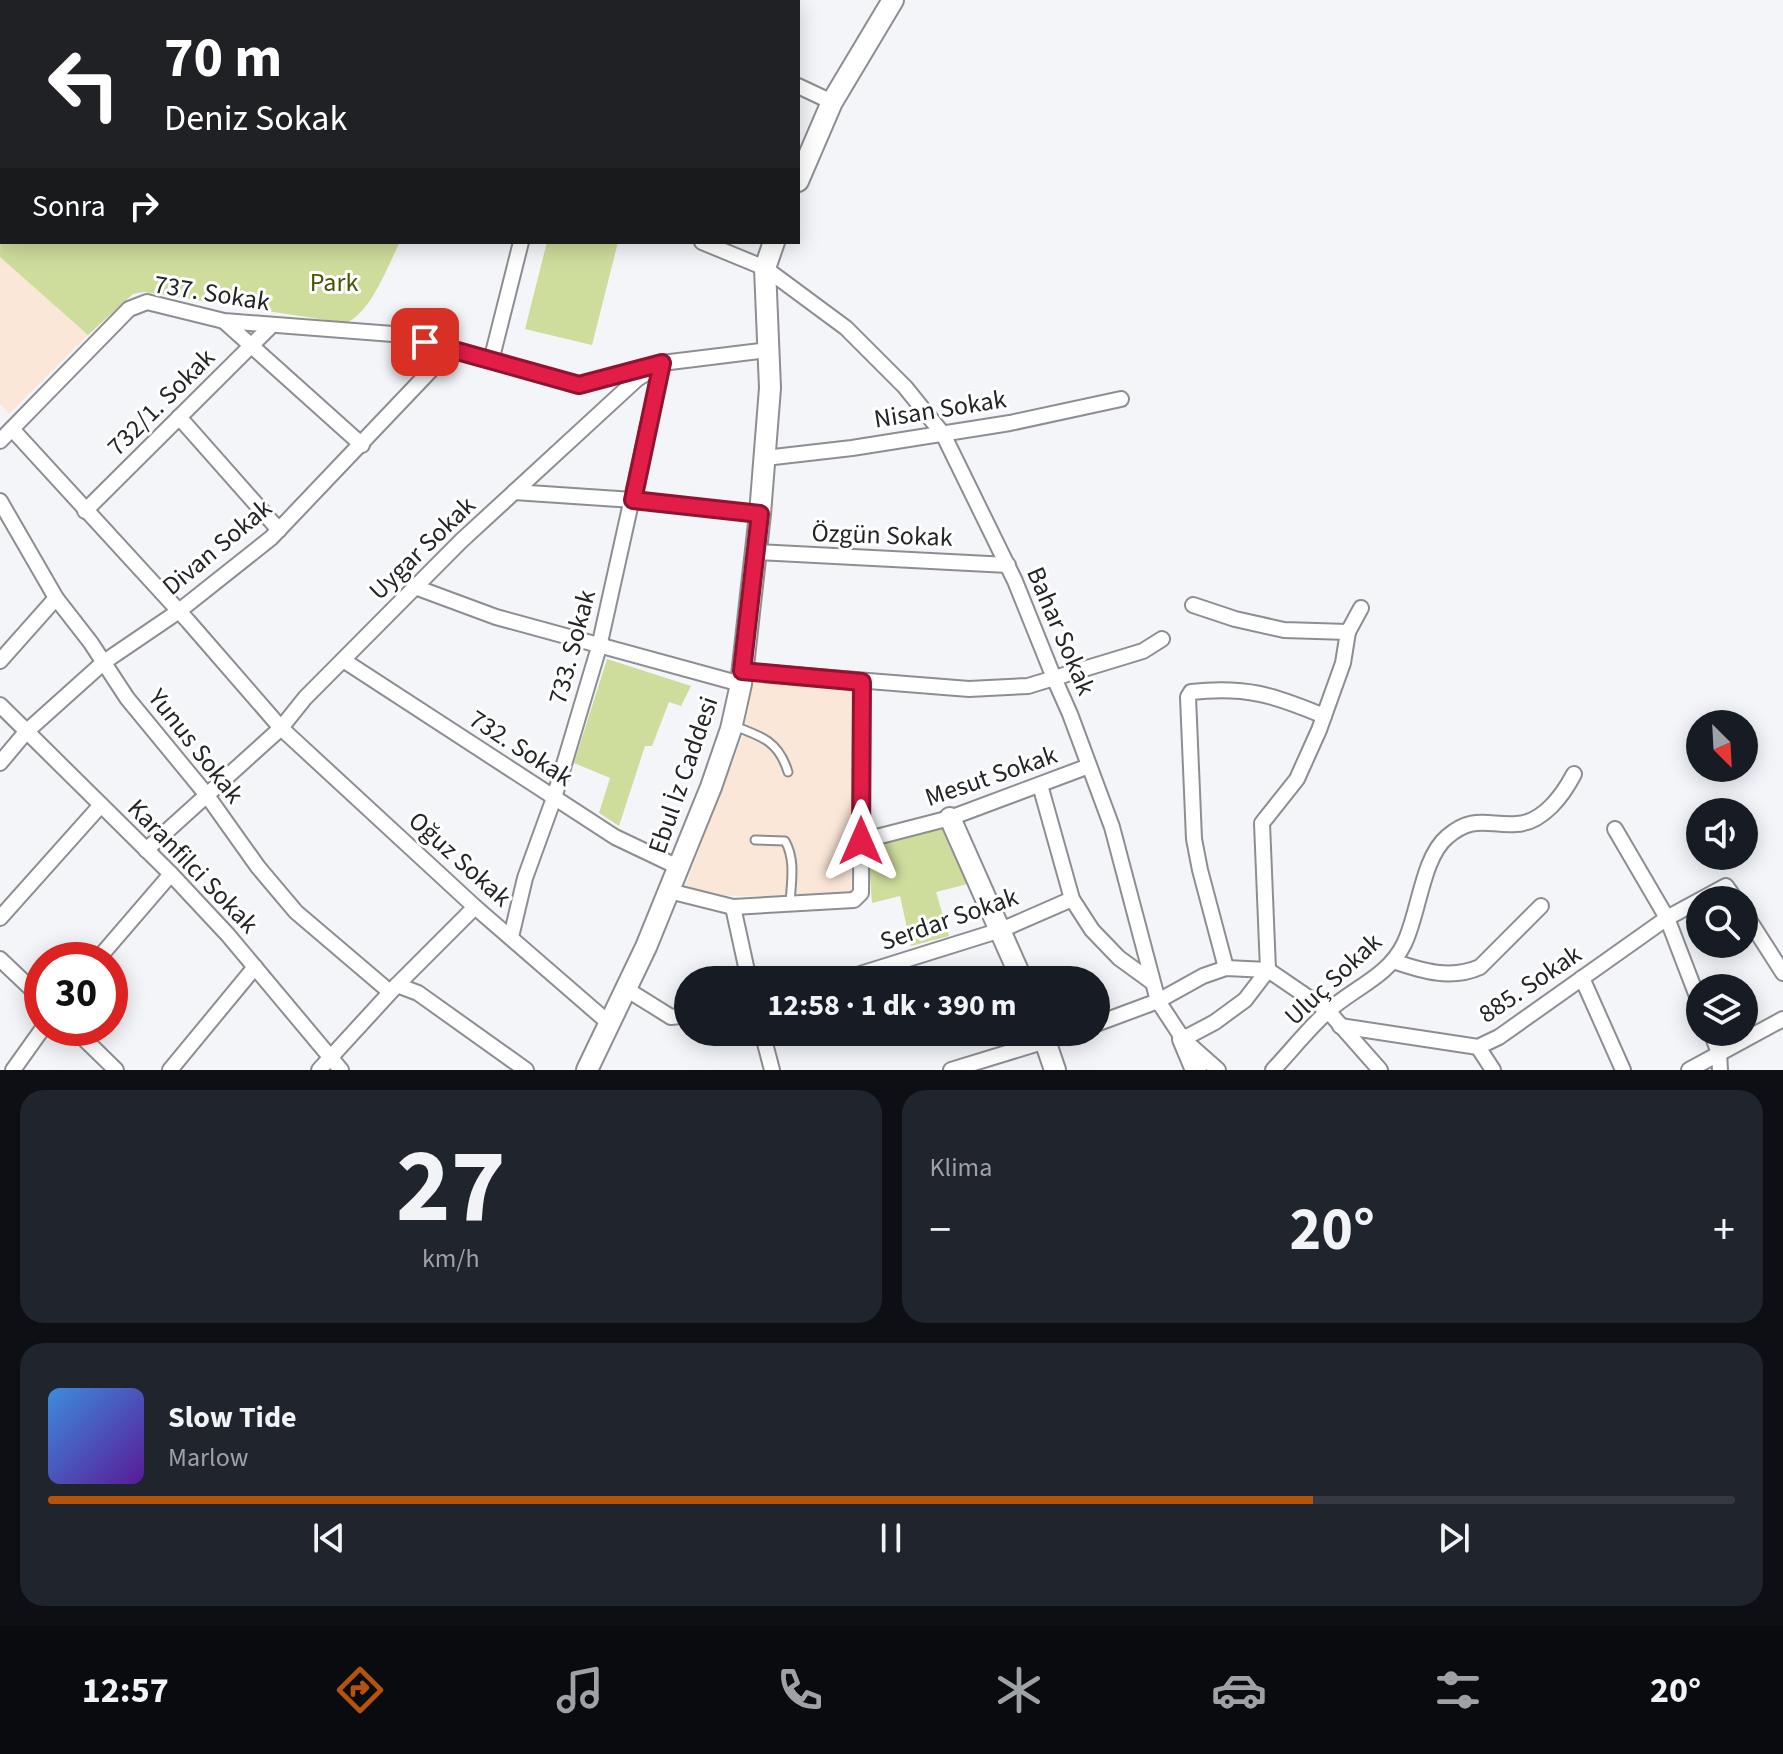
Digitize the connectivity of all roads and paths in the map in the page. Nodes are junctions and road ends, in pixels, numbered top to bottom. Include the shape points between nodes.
1 (893, 0) edge
2 (800, 87) edge
3 (832, 102) junction
4 (800, 176) edge
5 (520, 244) edge
6 (707, 244) edge
7 (773, 244) edge
8 (765, 268) junction
9 (224, 321) junction
10 (270, 327) junction
11 (252, 344) junction
12 (450, 350) junction
13 (768, 350) junction
14 (491, 361) junction
15 (662, 363) junction
16 (1121, 399) dead end
17 (179, 417) junction
18 (12, 429) junction
19 (943, 434) junction
20 (0, 441) edge
21 (362, 445) junction
22 (765, 458) junction
23 (514, 492) junction
24 (633, 500) junction
25 (0, 501) edge
26 (85, 511) junction
27 (760, 514) junction
28 (279, 530) junction
29 (755, 552) junction
30 (1008, 565) junction
31 (415, 587) junction
32 (56, 598) junction
33 (1193, 605) dead end
34 (1361, 608) dead end
35 (179, 611) junction
36 (1348, 632) junction
37 (1162, 639) dead end
38 (599, 647) junction
39 (343, 660) junction
40 (0, 661) edge
41 (104, 662) junction
42 (741, 678) junction
43 (1054, 678) junction
44 (862, 682) junction
45 (0, 705) edge
46 (1324, 716) junction
47 (732, 726) junction
48 (281, 728) junction
49 (26, 732) junction
50 (0, 763) edge
51 (1089, 766) junction
52 (788, 772) dead end
53 (1574, 774) dead end
54 (1040, 785) junction
55 (206, 794) junction
56 (554, 798) junction
57 (101, 805) junction
58 (950, 818) junction
59 (1615, 829) dead end
60 (755, 840) dead end
61 (861, 841) junction
62 (146, 850) junction
63 (678, 867) junction
64 (171, 874) junction
65 (669, 891) junction
66 (1072, 899) junction
67 (790, 904) junction
68 (1541, 906) dead end
69 (475, 907) junction
70 (733, 907) junction
71 (1686, 908) edge
72 (0, 918) edge
73 (1667, 918) junction
74 (1001, 930) junction
75 (1758, 934) edge
76 (511, 937) junction
77 (112, 942) edge
78 (0, 959) edge
79 (1393, 961) junction
80 (746, 966) edge
81 (886, 966) edge
82 (1016, 966) edge
83 (255, 967) junction
84 (1226, 968) junction
85 (1268, 970) junction
86 (1783, 973) edge
87 (1688, 974) edge
88 (1582, 978) junction
89 (24, 982) edge
90 (1152, 982) junction
91 (394, 988) junction
92 (626, 989) junction
93 (1158, 1001) junction
94 (1328, 1011) junction
95 (674, 1017) edge
96 (1110, 1019) edge
97 (1783, 1019) edge
98 (610, 1024) junction
99 (1340, 1026) junction
100 (1183, 1039) junction
101 (30, 1046) edge
102 (91, 1046) edge
103 (766, 1046) edge
104 (1019, 1046) edge
105 (1047, 1046) edge
106 (1716, 1046) edge
107 (1478, 1047) junction
108 (1719, 1053) junction
109 (331, 1058) junction
110 (13, 1070) edge
111 (116, 1070) edge
112 (170, 1070) edge
113 (319, 1070) edge
114 (341, 1070) edge
115 (526, 1070) edge
116 (587, 1070) edge
117 (772, 1070) edge
118 (951, 1070) edge
119 (1055, 1070) edge
120 (1196, 1070) edge
121 (1218, 1070) edge
122 (1273, 1070) edge
123 (1380, 1070) edge
124 (1493, 1070) edge
125 (1623, 1070) edge
126 (1689, 1070) edge
127 (1720, 1070) edge

1 - 3 street
2 - 3 street
3 - 4 street
5 - 14 street
6 - 8 street, Bahar Sokak
7 - 8 street, Ebul İz Caddesi
8 - 13 street, Ebul İz Caddesi
8 - 19 street, Bahar Sokak via 846,328
9 - 10 street, 737. Sokak
9 - 11 street
9 - 18 street, 737. Sokak via 147,302 129,309
10 - 11 street, 732/1. Sokak
10 - 12 street, 737. Sokak via 393,334
11 - 17 street, 732/1. Sokak
11 - 21 street
12 - 14 street, 737. Sokak
12 - 21 street, Divan Sokak
13 - 15 street, Uygar Sokak
13 - 22 street, Ebul İz Caddesi
14 - 15 street, 737. Sokak via 579,385
15 - 23 street, Uygar Sokak via 637,379
15 - 24 street, 733. Sokak
16 - 19 street, Nisan Sokak
17 - 26 street, 732/1. Sokak
17 - 28 street
18 - 20 street
18 - 26 street, Oğuz Sokak
19 - 22 street, Nisan Sokak
19 - 30 street, Bahar Sokak
21 - 28 street, Divan Sokak
22 - 27 street, Ebul İz Caddesi
23 - 24 street
23 - 31 street, Uygar Sokak
24 - 27 street
24 - 38 street, 733. Sokak
25 - 32 street, Yunus Sokak
26 - 35 street, Oğuz Sokak
27 - 29 street, Ebul İz Caddesi
28 - 35 street, Divan Sokak
29 - 30 street, Özgün Sokak
29 - 42 street, Ebul İz Caddesi
30 - 43 street, Bahar Sokak
31 - 38 street
31 - 39 street, Uygar Sokak
32 - 40 street
32 - 41 street, Yunus Sokak
33 - 36 street via 1284,630
34 - 36 street
35 - 41 street, Divan Sokak
35 - 48 street, Oğuz Sokak
36 - 46 street
37 - 43 street via 1143,651
38 - 42 street
38 - 56 street, 733. Sokak
39 - 48 street, Uygar Sokak
39 - 56 street, 732. Sokak
41 - 49 street, Divan Sokak
41 - 55 street, Yunus Sokak
42 - 44 street
42 - 47 street, Ebul İz Caddesi
43 - 44 street via 1028,686 969,689
43 - 51 street, Bahar Sokak
44 - 61 street
45 - 49 street, Karanfilci Sokak
46 - 84 street via 1246,690 1191,692 1188,697 1194,839
46 - 85 street via 1297,779 1262,823
47 - 52 lane via 768,741 783,754
47 - 63 street, Ebul İz Caddesi
48 - 55 street, Uygar Sokak
48 - 69 street, Oğuz Sokak
49 - 50 street, Divan Sokak
49 - 57 street, Karanfilci Sokak
51 - 54 street, Mesut Sokak
51 - 90 street, Bahar Sokak via 1112,827
53 - 79 street, Uluç Sokak via 1553,804 1527,822 1479,822 1445,837
54 - 58 street, Mesut Sokak
54 - 66 street
55 - 62 street, Uygar Sokak
55 - 91 street, Yunus Sokak via 296,912
56 - 63 street, 732. Sokak via 615,837
56 - 76 street, 733. Sokak via 525,878
57 - 62 street, Karanfilci Sokak
57 - 72 street
58 - 61 street, Mesut Sokak
58 - 74 street
59 - 73 street
60 - 67 lane via 785,841 788,846
61 - 67 street via 861,893 854,900
62 - 64 street, Karanfilci Sokak
63 - 65 street, Ebul İz Caddesi
64 - 77 street
64 - 83 street, Karanfilci Sokak
65 - 70 street
65 - 92 street, Ebul İz Caddesi
66 - 74 street, Serdar Sokak
66 - 90 street via 1092,930
67 - 70 street
68 - 79 street via 1470,971 1450,975
69 - 76 street, Oğuz Sokak
69 - 91 street
70 - 80 street
71 - 73 street, 885. Sokak
73 - 87 street
73 - 88 street, 885. Sokak
74 - 81 street, Serdar Sokak
74 - 82 street
75 - 86 street
76 - 98 street, Oğuz Sokak
78 - 89 street
79 - 94 street, Uluç Sokak
83 - 109 street, Karanfilci Sokak
83 - 112 street
84 - 85 street
84 - 93 street
85 - 94 street
85 - 100 street via 1245,1000
88 - 107 street, 885. Sokak
88 - 125 street
90 - 93 street, Bahar Sokak
91 - 109 street
91 - 115 street, Yunus Sokak via 418,993
92 - 95 street
92 - 98 street, Ebul İz Caddesi
93 - 96 street
93 - 100 street, Bahar Sokak
94 - 99 street
94 - 122 street, Uluç Sokak
97 - 108 street
98 - 116 street, Ebul İz Caddesi
99 - 107 street, 885. Sokak
99 - 123 street
100 - 120 street
100 - 121 street, Bahar Sokak
101 - 110 street
102 - 111 street
103 - 117 street
104 - 118 street
105 - 119 street
106 - 108 street
107 - 124 street
108 - 126 street
108 - 127 street
109 - 113 street
109 - 114 street, Karanfilci Sokak

